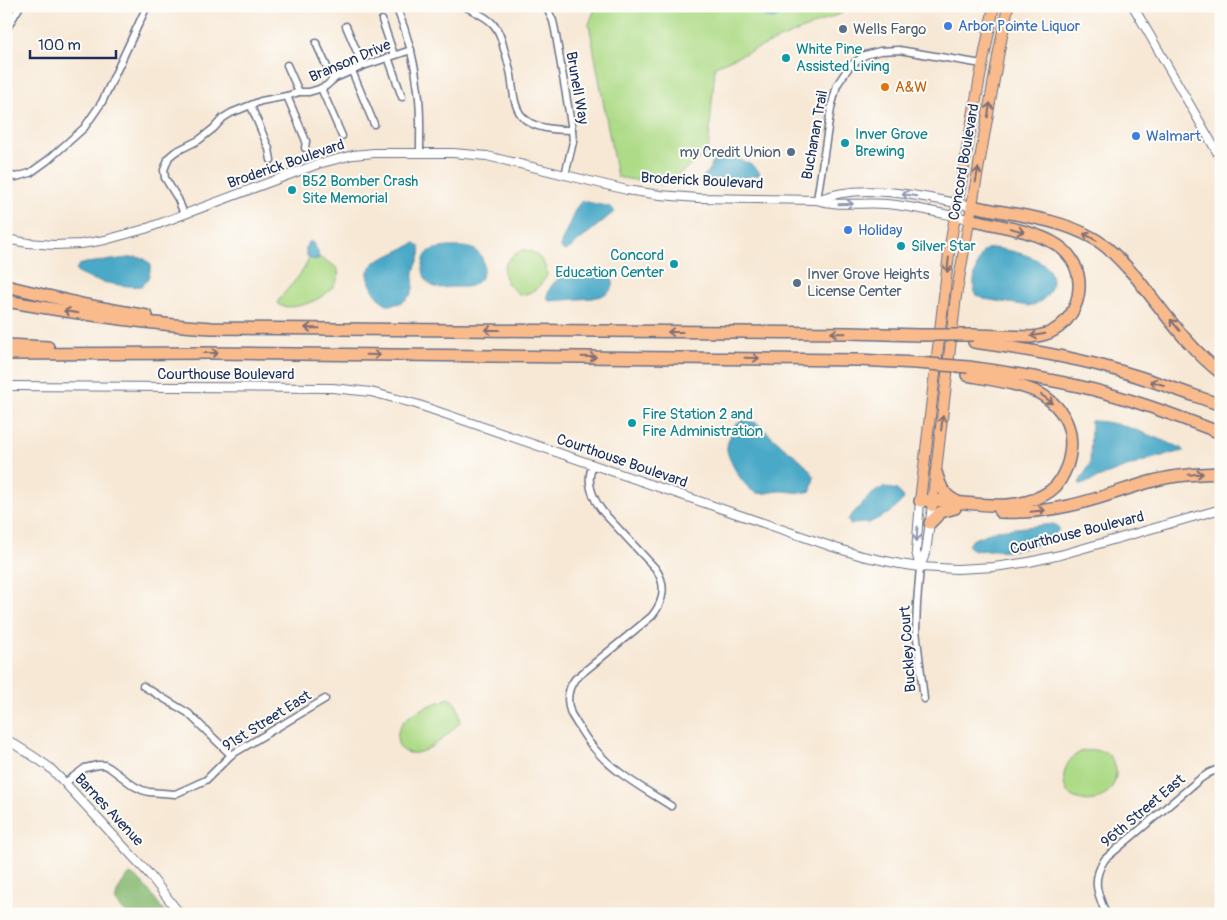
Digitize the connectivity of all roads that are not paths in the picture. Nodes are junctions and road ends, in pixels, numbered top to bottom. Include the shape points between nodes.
1 (20, 6) edge
2 (147, 6) edge
3 (396, 6) edge
4 (464, 6) edge
5 (546, 6) edge
6 (994, 6) edge
7 (1008, 6) edge
8 (1133, 6) edge
9 (382, 20) dead end
10 (346, 26) dead end
11 (6, 30) edge
12 (316, 43) dead end
13 (411, 50) junction
14 (391, 56) junction
15 (982, 64) junction
16 (287, 65) dead end
17 (363, 66) junction
18 (352, 71) junction
19 (333, 80) junction
20 (321, 88) junction
21 (299, 92) junction
22 (287, 96) junction
23 (402, 97) dead end
24 (250, 106) junction
25 (374, 124) dead end
26 (572, 130) junction
27 (342, 136) dead end
28 (305, 148) dead end
29 (420, 152) junction
30 (1221, 159) edge
31 (271, 160) dead end
32 (565, 175) junction
33 (6, 176) edge
34 (817, 200) junction
35 (957, 204) junction
36 (972, 206) junction
37 (184, 214) junction
38 (954, 216) junction
39 (969, 219) junction
40 (6, 240) edge
41 (6, 286) edge
42 (6, 301) edge
43 (258, 328) junction
44 (973, 338) junction
45 (6, 345) edge
46 (162, 353) junction
47 (6, 354) edge
48 (968, 371) junction
49 (1221, 373) edge
50 (6, 386) edge
51 (1221, 405) edge
52 (1221, 433) edge
53 (593, 465) junction
54 (936, 472) junction
55 (1221, 473) edge
56 (920, 501) junction
57 (933, 503) junction
58 (956, 505) junction
59 (1221, 509) edge
60 (930, 523) junction
61 (920, 567) junction
62 (143, 686) dead end
63 (924, 698) dead end
64 (326, 699) dead end
65 (6, 739) edge
66 (231, 755) junction
67 (1221, 768) edge
68 (65, 783) junction
69 (671, 806) dead end
70 (180, 914) edge
71 (1106, 914) edge

1 - 11 street
2 - 33 street via 102,102 84,128 30,173
3 - 13 street
4 - 26 street via 490,20 496,27 509,65 517,106 526,121
5 - 26 street, Brunell Way via 555,30
6 - 15 main road, Concord Boulevard
36 -> 7 main road, Concord Boulevard
8 - 30 street
9 - 14 street
10 - 17 street
12 - 19 street
13 - 14 street, Branson Drive
13 - 29 street via 419,98
14 - 17 street, Branson Drive
14 - 23 street
15 - 34 street, Buchanan Trail via 899,50 865,55 849,68 837,85
15 - 35 main road, Concord Boulevard
16 - 21 street
17 - 18 street, Branson Drive
18 - 19 street, Branson Drive
18 - 25 street
19 - 20 street, Branson Drive
20 - 21 street, Branson Drive
20 - 27 street
21 - 22 street, Branson Drive
22 - 24 street, Branson Drive
22 - 28 street via 306,141
24 - 31 street
24 - 37 street, Branson Drive via 223,118 199,140 170,157 164,170 165,178
26 - 32 street, Brunell Way
29 - 32 street, Broderick Boulevard via 487,156
29 - 37 street, Broderick Boulevard via 342,157
32 - 34 street, Broderick Boulevard via 660,195
35 -> 34 street, Broderick Boulevard via 881,191 839,193
34 -> 38 street, Broderick Boulevard via 836,204 891,204
35 - 36 street, Broderick Boulevard
35 - 38 main road, Concord Boulevard
36 - 39 main road, Concord Boulevard
49 -> 36 highway via 1189,343 1127,268 1102,244 1050,221
37 - 40 street, Broderick Boulevard via 131,234 93,242 54,245
38 - 39 street, Broderick Boulevard
38 -> 56 main road, Concord Boulevard
39 -> 44 highway via 1057,244 1077,270 1079,282 1078,299 1072,313 1054,331 1031,337
54 -> 39 main road, Concord Boulevard via 956,296
41 - 43 highway via 129,313
43 -> 42 highway via 136,322
44 -> 43 highway, bridge via 831,333
51 -> 44 highway via 1084,362
45 - 46 highway
46 - 47 highway
46 -> 48 highway, bridge via 886,360
48 - 52 highway via 1024,376 1088,389 1146,405
48 -> 58 highway via 1042,395 1061,412 1072,439 1064,473 1046,494 1012,505
50 - 53 street, Courthouse Boulevard via 350,389 416,404
53 - 61 street, Courthouse Boulevard via 836,548
53 - 69 street via 590,483 596,502 658,571 663,596 652,616 575,679 569,692 569,709 590,743 607,762
54 - 57 main road, Concord Boulevard
54 - 58 highway via 944,493
58 -> 55 highway via 1017,512 1042,511 1153,481
56 - 57 highway
56 -> 61 street via 916,552
57 - 58 highway
57 - 60 street
58 - 60 highway via 941,512
59 - 61 street, Courthouse Boulevard via 1030,562 974,568
60 - 61 street via 926,552
61 - 63 street, Buckley Court via 916,630
62 - 66 street via 188,714
64 - 66 street, 91st Street East
65 - 68 street, Barnes Avenue via 49,767
66 - 68 street, 91st Street East via 206,780 175,794 142,790 110,768 98,765 85,768
67 - 71 street, 96th Street East via 1204,776 1105,859 1097,874 1096,886
68 - 70 street, Barnes Avenue via 149,874

